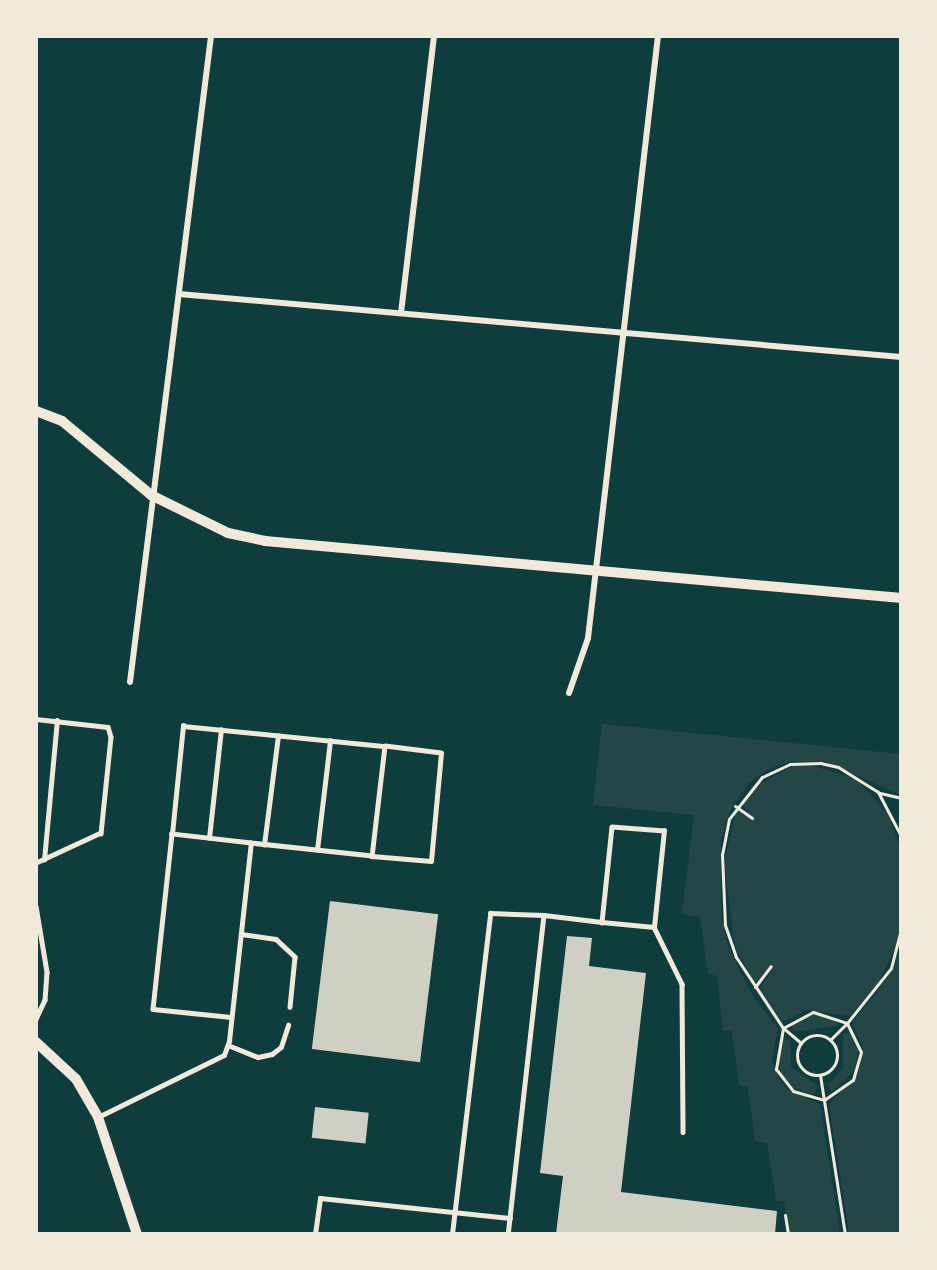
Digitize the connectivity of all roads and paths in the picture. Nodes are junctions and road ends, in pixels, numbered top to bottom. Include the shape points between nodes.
1 (211, 36) edge
2 (434, 36) edge
3 (658, 36) edge
4 (179, 294) junction
5 (401, 313) junction
6 (621, 333) junction
7 (901, 357) edge
8 (36, 411) edge
9 (151, 495) junction
10 (596, 573) junction
11 (901, 598) edge
12 (130, 682) dead end
13 (569, 693) dead end
14 (36, 719) edge
15 (57, 721) junction
16 (221, 730) junction
17 (278, 735) junction
18 (330, 741) junction
19 (385, 746) junction
20 (878, 792) junction
21 (901, 798) edge
22 (735, 806) junction
23 (752, 818) dead end
24 (172, 834) junction
25 (901, 836) edge
26 (209, 838) junction
27 (250, 843) junction
28 (264, 844) junction
29 (317, 850) junction
30 (372, 856) junction
31 (44, 860) junction
32 (36, 863) edge
33 (36, 906) edge
34 (544, 915) junction
35 (602, 922) junction
36 (654, 927) junction
37 (901, 931) edge
38 (241, 934) junction
39 (771, 966) dead end
40 (755, 987) junction
41 (290, 1007) dead end
42 (231, 1017) junction
43 (36, 1019) edge
44 (847, 1023) junction
45 (288, 1025) dead end
46 (783, 1028) junction
47 (830, 1040) junction
48 (36, 1042) edge
49 (801, 1043) junction
50 (228, 1045) junction
51 (820, 1075) junction
52 (824, 1100) junction
53 (98, 1117) junction
54 (683, 1132) dead end
55 (454, 1213) junction
56 (785, 1215) dead end
57 (510, 1218) junction
58 (137, 1234) edge
59 (315, 1234) edge
60 (452, 1234) edge
61 (508, 1234) edge
62 (788, 1234) edge
63 (845, 1234) edge

1 - 4 street
2 - 5 street
3 - 6 street
4 - 5 street
4 - 9 street
5 - 6 street
6 - 7 street
6 - 10 street
8 - 9 street via 62,421
9 - 10 street via 228,532 265,541
9 - 12 street
10 - 11 street
10 - 13 street via 588,638
14 - 15 lane
15 - 31 lane
15 - 31 lane via 108,727 111,737 101,833
16 - 17 lane
16 - 24 lane via 183,726
16 - 26 lane
17 - 18 lane
17 - 28 lane
18 - 19 lane
18 - 29 lane
19 - 30 lane
19 - 30 lane via 441,753 431,861
20 - 21 path
20 - 22 path via 838,767 805,762 762,777
20 - 25 path
22 - 23 path
22 - 40 path via 722,854 721,892 736,957
24 - 26 lane
24 - 42 lane via 153,1009
26 - 27 lane
27 - 28 lane
27 - 38 lane
28 - 29 lane
29 - 30 lane
31 - 32 lane
33 - 43 lane via 47,972 45,1000
34 - 35 lane
34 - 55 lane via 490,913
34 - 57 lane
35 - 36 lane
35 - 36 lane via 612,827 664,831
36 - 54 lane via 682,984
37 - 44 path via 891,968
38 - 41 lane via 276,939 296,957
38 - 42 lane
39 - 40 path
40 - 46 path
42 - 50 lane
44 - 46 path via 813,1012
44 - 47 path
44 - 52 path via 859,1044 858,1071 848,1087
45 - 50 lane via 281,1047 272,1054 258,1057
46 - 49 path
46 - 52 path via 776,1043 776,1069 793,1091
47 - 49 path via 818,1035
47 - 51 path via 835,1064
48 - 53 street via 76,1079
49 - 51 path via 800,1065
50 - 53 lane via 224,1055 190,1074
51 - 52 path
52 - 63 path
53 - 58 street
55 - 57 lane
55 - 59 lane via 320,1198
55 - 60 lane
56 - 62 path
57 - 61 lane

